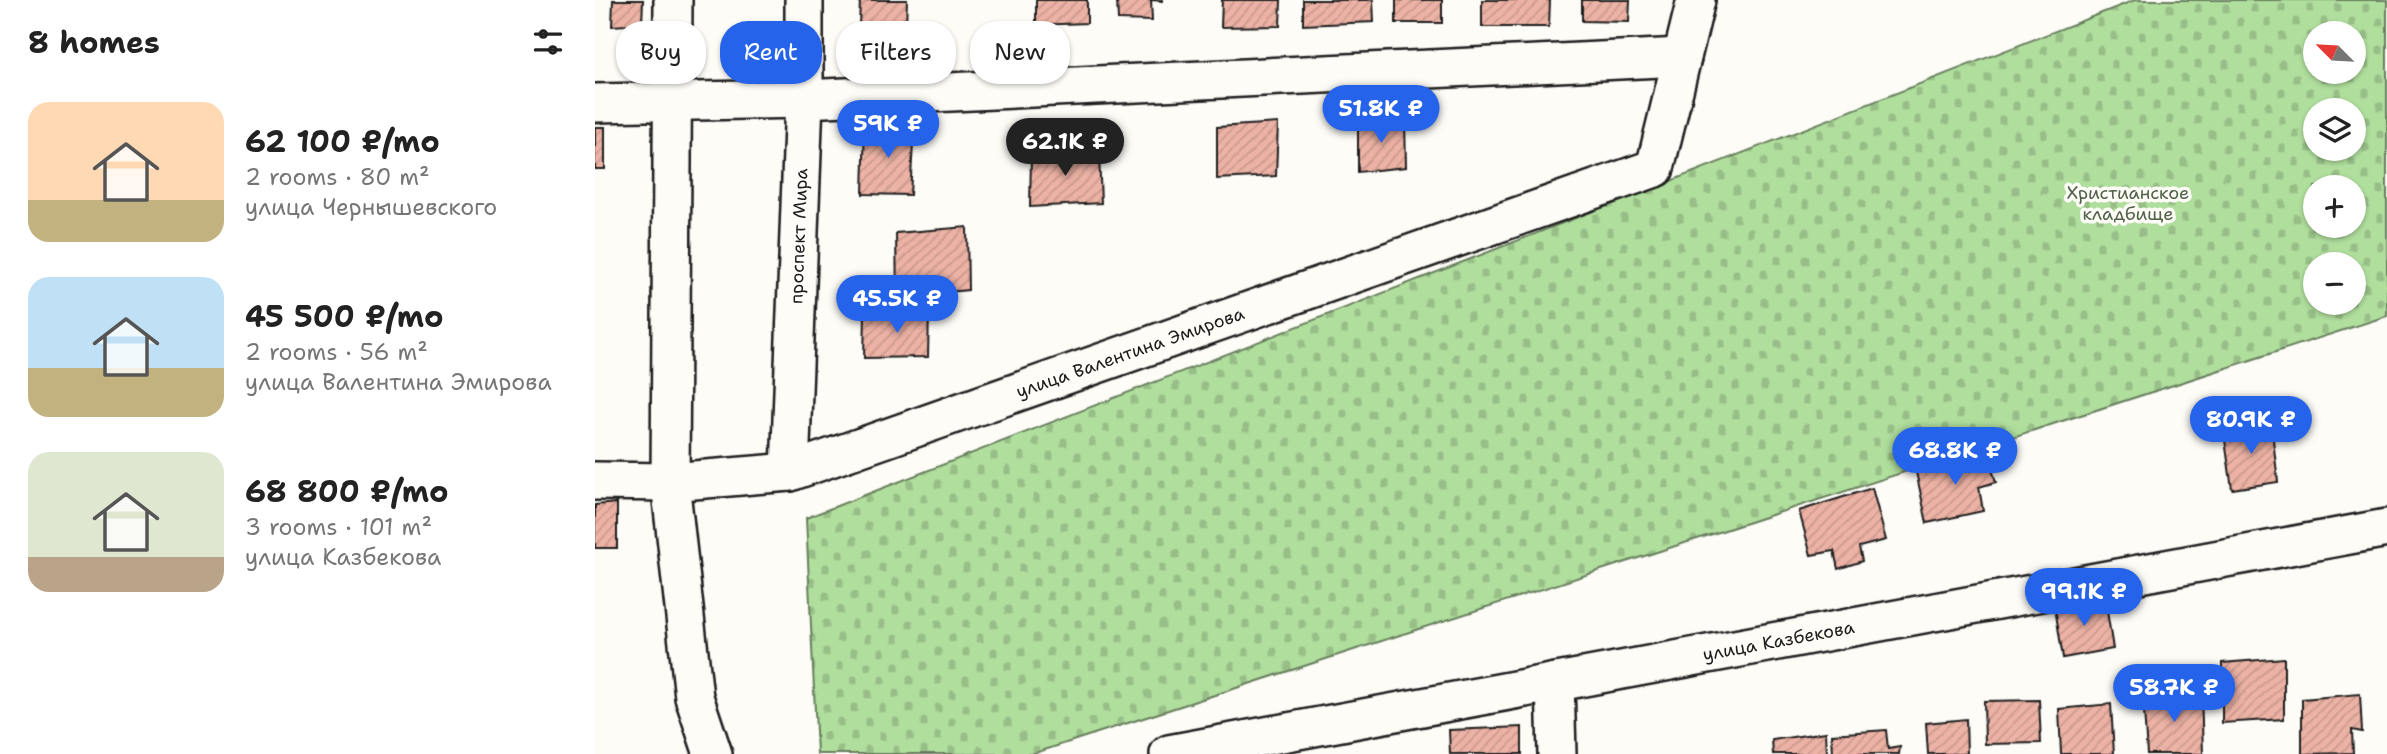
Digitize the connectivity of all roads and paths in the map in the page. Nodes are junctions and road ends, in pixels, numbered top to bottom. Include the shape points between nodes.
1 (673, 0) edge
2 (804, 0) edge
3 (1696, 0) edge
4 (1682, 57) junction
5 (804, 99) junction
6 (672, 102) junction
7 (595, 103) edge
8 (790, 472) junction
9 (595, 481) edge
10 (670, 482) junction
11 (2387, 528) edge
12 (1555, 682) junction
13 (713, 754) edge
14 (1169, 754) edge
15 (1557, 754) edge

1 - 6 street
2 - 5 street, проспект Мира
3 - 4 street
4 - 5 street
4 - 8 street, улица Валентина Эмирова via 1655,168
5 - 6 street
5 - 8 street, проспект Мира
6 - 7 street
6 - 10 street
8 - 10 street, улица Валентина Эмирова
9 - 10 street, улица Валентина Эмирова
10 - 13 street via 694,696
11 - 12 street, улица Казбекова
12 - 14 street, улица Казбекова
12 - 15 street

